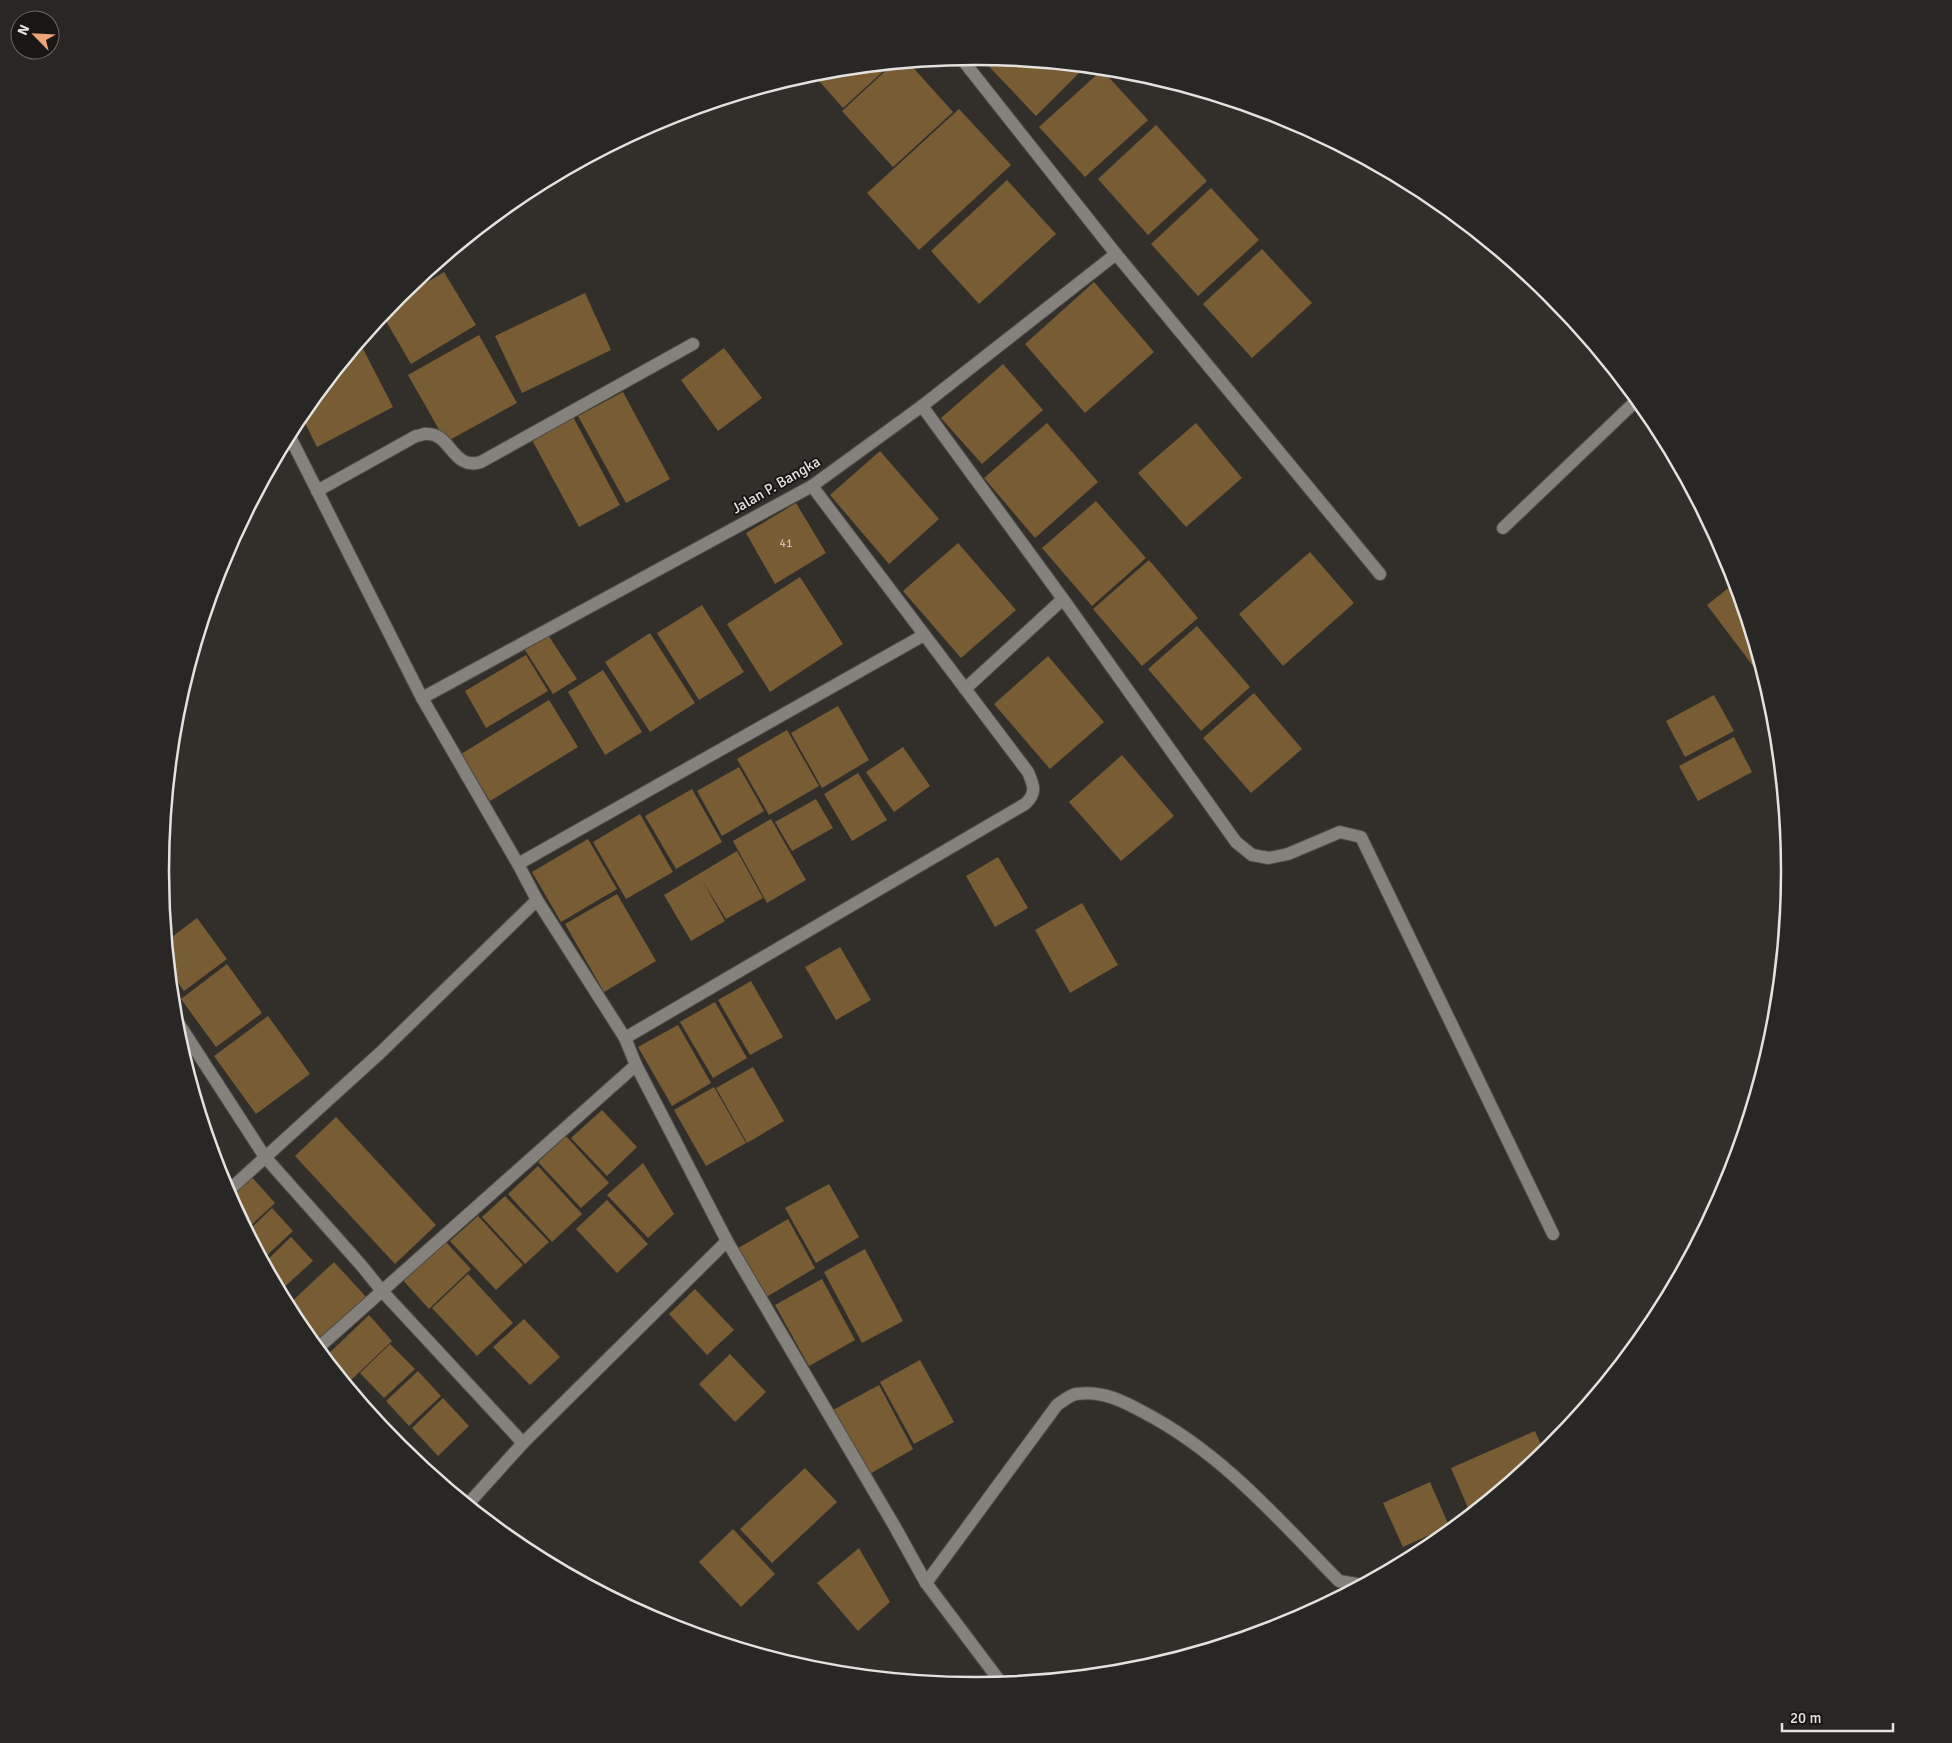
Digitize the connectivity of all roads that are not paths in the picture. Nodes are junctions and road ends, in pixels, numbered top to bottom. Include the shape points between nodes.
1 (967, 65) edge
2 (1116, 254) junction
3 (693, 344) dead end
4 (1633, 404) edge
5 (922, 406) junction
6 (293, 444) edge
7 (812, 486) junction
8 (317, 491) junction
9 (1503, 528) dead end
10 (1380, 574) dead end
11 (1063, 599) junction
12 (924, 635) junction
13 (965, 689) junction
14 (422, 698) junction
15 (518, 864) junction
16 (537, 900) junction
17 (187, 1036) edge
18 (625, 1038) junction
19 (636, 1065) junction
20 (265, 1157) junction
21 (234, 1186) edge
22 (1553, 1234) dead end
23 (727, 1241) junction
24 (382, 1291) junction
25 (323, 1344) edge
26 (523, 1443) junction
27 (471, 1500) edge
28 (926, 1583) junction
29 (1354, 1584) edge
30 (997, 1677) edge

1 - 2 street
2 - 5 street, Jalan P. Bangka
2 - 10 street
3 - 8 street via 481,462 472,465 462,461 437,436 416,436
4 - 9 street
5 - 7 street, Jalan P. Bangka
5 - 11 street
6 - 8 street
7 - 12 street
7 - 14 street, Jalan P. Bangka
8 - 14 street
11 - 13 street
11 - 22 street via 1236,842 1252,855 1269,858 1288,854 1340,832 1361,837
12 - 13 street
12 - 15 street
13 - 18 street via 1028,772 1034,788 1032,798
14 - 15 street
15 - 16 street
16 - 18 street
16 - 20 street via 380,1053
17 - 20 street
18 - 19 street
19 - 23 street
19 - 24 street
20 - 21 street
20 - 24 street
23 - 26 street
23 - 28 street
24 - 25 street
24 - 26 street
26 - 27 street
28 - 29 street via 1057,1405 1075,1394 1098,1394 1118,1398 1173,1428 1236,1476 1339,1581
28 - 30 street

